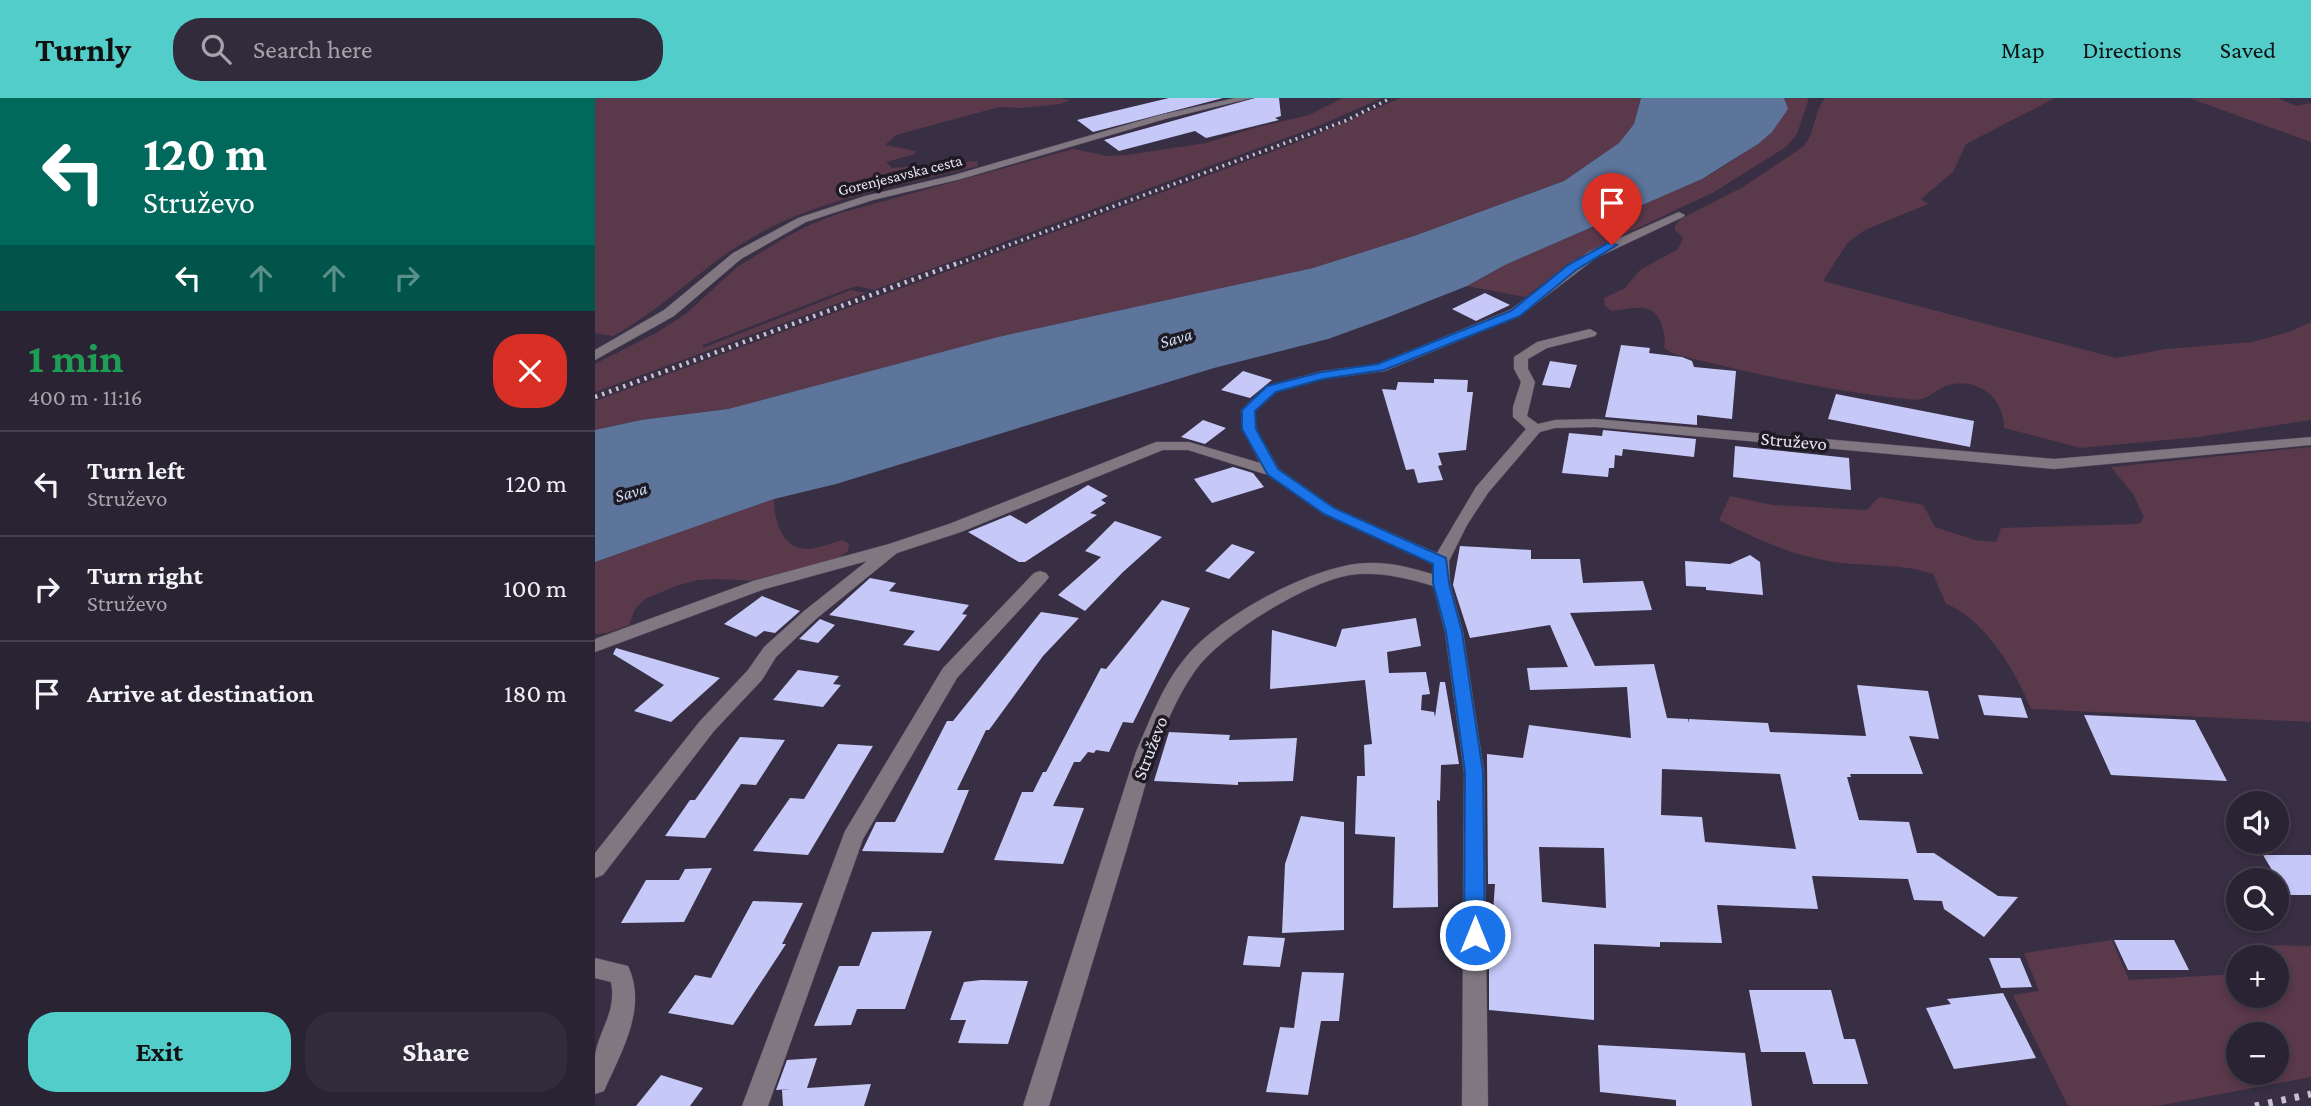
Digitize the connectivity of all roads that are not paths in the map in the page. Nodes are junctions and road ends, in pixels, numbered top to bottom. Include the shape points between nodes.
1 (1247, 98) edge
2 (1679, 215) dead end
3 (1590, 333) dead end
4 (595, 356) edge
5 (1535, 429) junction
6 (2311, 441) edge
7 (1273, 472) junction
8 (894, 548) junction
9 (1441, 572) junction
10 (1039, 577) dead end
11 (595, 646) edge
12 (595, 869) edge
13 (595, 968) edge
14 (595, 1082) edge
15 (755, 1106) edge
16 (1036, 1106) edge
17 (1475, 1106) edge

1 - 4 street, Gorenjesavska cesta via 1164,117 802,220 737,257 669,313
2 - 7 street via 1592,255 1515,313 1380,368 1271,389 1248,410 1249,429
3 - 5 street via 1542,345 1521,357 1528,382 1520,417
5 - 6 street, Struževo via 1595,424 2054,464
5 - 9 street via 1475,499 1449,542
7 - 8 street via 1189,446 1161,445
7 - 9 street via 1329,511
8 - 11 street via 759,586
8 - 12 street via 770,652
9 - 16 street, Struževo via 1347,569 1312,580 1235,624 1198,653 1171,696 1146,752
9 - 17 street via 1474,772
10 - 15 street via 950,673 853,837
13 - 14 street via 620,973 626,986 619,1023

